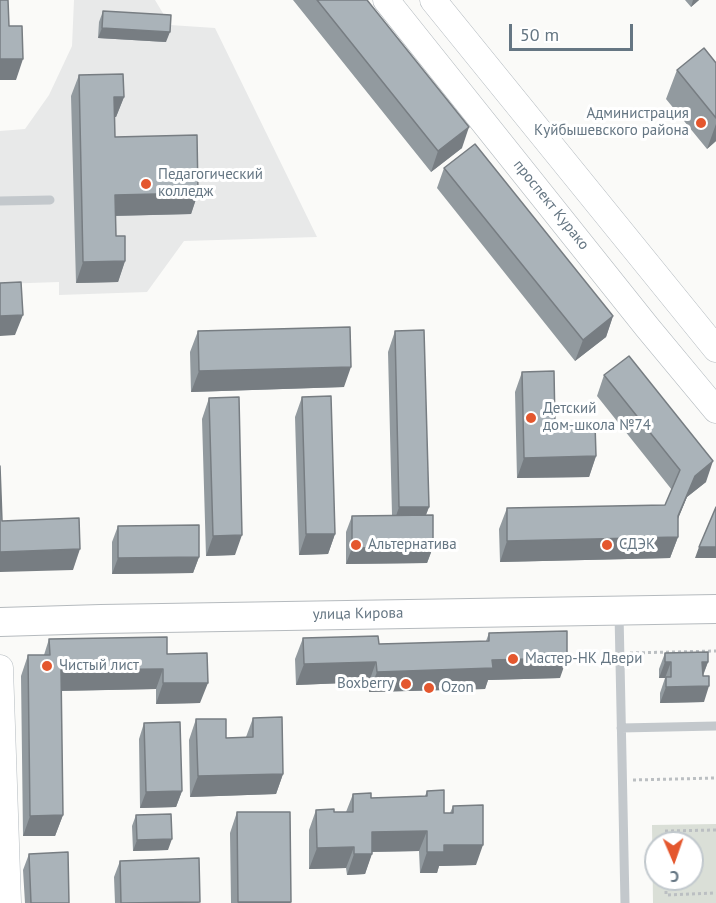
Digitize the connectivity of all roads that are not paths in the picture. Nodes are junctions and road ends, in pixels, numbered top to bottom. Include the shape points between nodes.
1 (386, 0) edge
2 (433, 0) edge
3 (51, 200) dead end
4 (0, 201) edge
5 (716, 349) edge
6 (716, 410) edge
7 (716, 609) edge
8 (619, 610) junction
9 (0, 622) edge
10 (0, 668) edge
11 (716, 726) edge
12 (621, 728) junction
13 (8, 903) edge
14 (625, 903) edge

1 - 6 main road, проспект Курако
2 - 5 main road
3 - 4 lane
7 - 8 main road, улица Кирова
8 - 9 main road, улица Кирова
8 - 12 lane
10 - 13 main road
11 - 12 lane
12 - 14 lane

